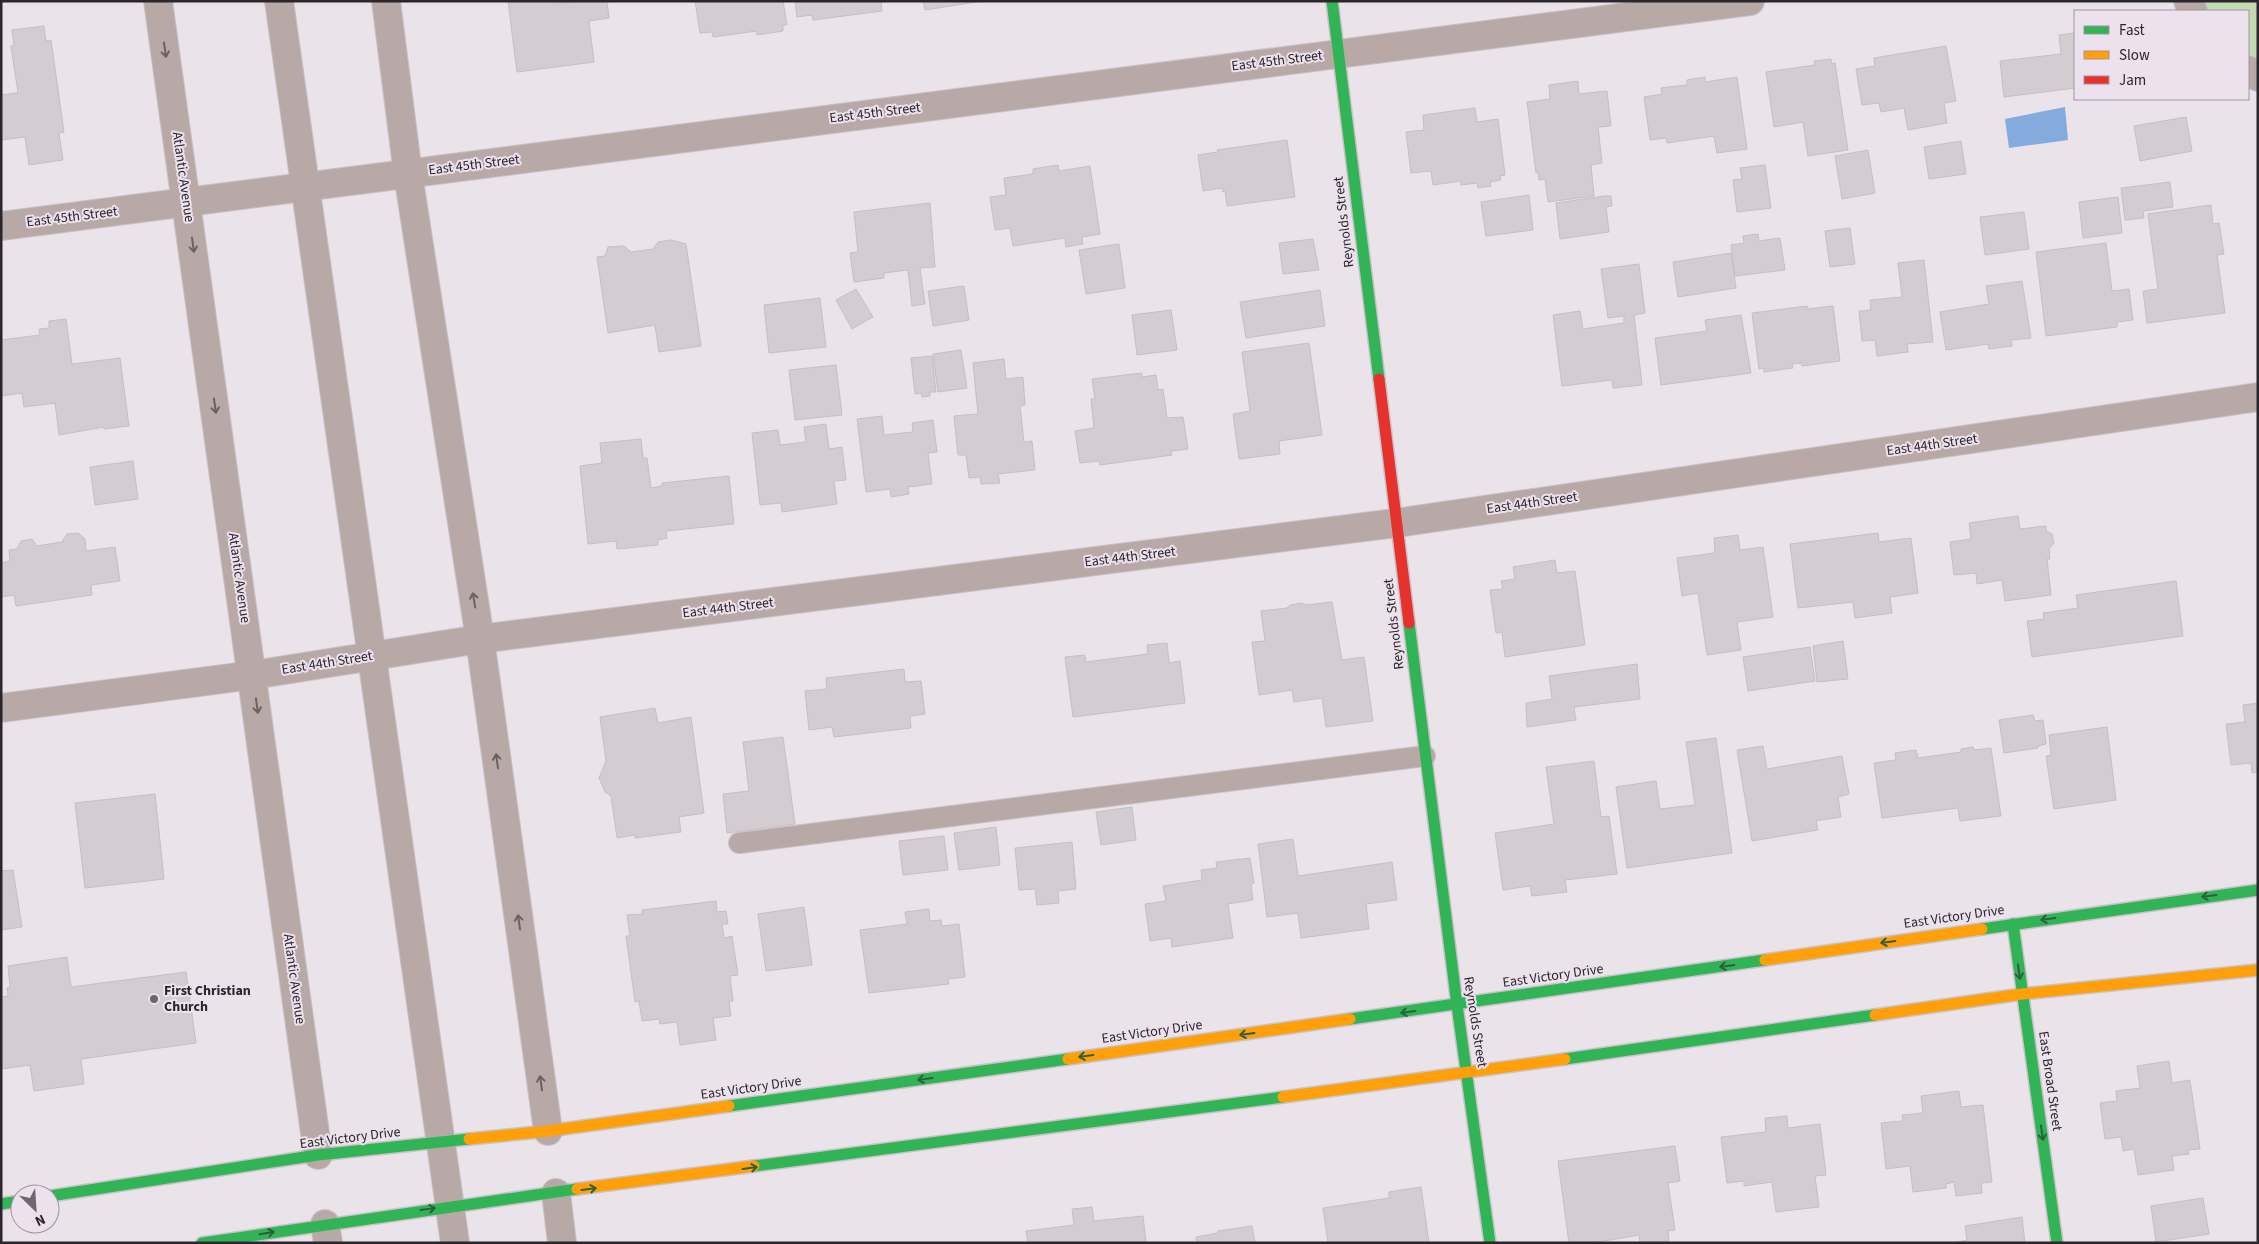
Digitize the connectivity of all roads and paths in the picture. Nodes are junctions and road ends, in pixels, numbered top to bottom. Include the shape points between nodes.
1 (158, 1) edge
2 (279, 1) edge
3 (386, 1) edge
4 (1332, 1) edge
5 (1750, 1) edge
6 (1338, 53) junction
7 (408, 174) junction
8 (306, 186) junction
9 (187, 202) junction
10 (1, 226) edge
11 (2258, 397) edge
12 (1396, 523) junction
13 (480, 639) junction
14 (372, 656) junction
15 (253, 675) junction
16 (1, 708) edge
17 (1425, 756) junction
18 (739, 843) dead end
19 (2258, 890) edge
20 (2013, 924) junction
21 (2258, 970) edge
22 (2022, 994) junction
23 (1456, 1005) junction
24 (1468, 1073) junction
25 (548, 1131) junction
26 (442, 1142) junction
27 (318, 1155) junction
28 (556, 1193) junction
29 (60, 1194) edge
30 (450, 1206) junction
31 (327, 1233) edge
32 (202, 1243) edge
33 (455, 1243) edge
34 (562, 1243) edge
35 (1490, 1243) edge
36 (2057, 1243) edge

1 -> 9 street, Atlantic Avenue
2 - 8 street
3 - 7 street
4 - 6 main road, Reynolds Street
5 - 6 street, East 45th Street
6 - 7 street, East 45th Street
6 - 12 main road, Reynolds Street
7 - 8 street, East 45th Street
13 -> 7 street
8 - 9 street, East 45th Street
8 - 14 street
9 - 10 street, East 45th Street
9 -> 15 street, Atlantic Avenue
11 - 12 street, East 44th Street
12 - 13 street, East 44th Street
12 - 17 main road, Reynolds Street
13 - 14 street, East 44th Street
25 -> 13 street
14 - 15 street, East 44th Street
14 - 26 street
15 - 16 street, East 44th Street
15 -> 27 street, Atlantic Avenue
17 - 18 lane
17 - 23 main road, Reynolds Street
19 -> 20 main road, East Victory Drive
20 -> 22 main road, East Broad Street
20 -> 23 main road, East Victory Drive
21 - 22 main road
22 - 24 main road
22 -> 36 main road, East Broad Street
23 - 24 main road, Reynolds Street
23 -> 25 main road, East Victory Drive
28 -> 24 main road
24 - 35 main road, Reynolds Street
25 - 26 main road, East Victory Drive
26 - 27 main road, East Victory Drive
26 - 30 street
27 - 29 main road, East Victory Drive
28 - 30 main road
28 - 34 street
31 -> 30 main road
30 - 33 street
32 -> 31 main road

